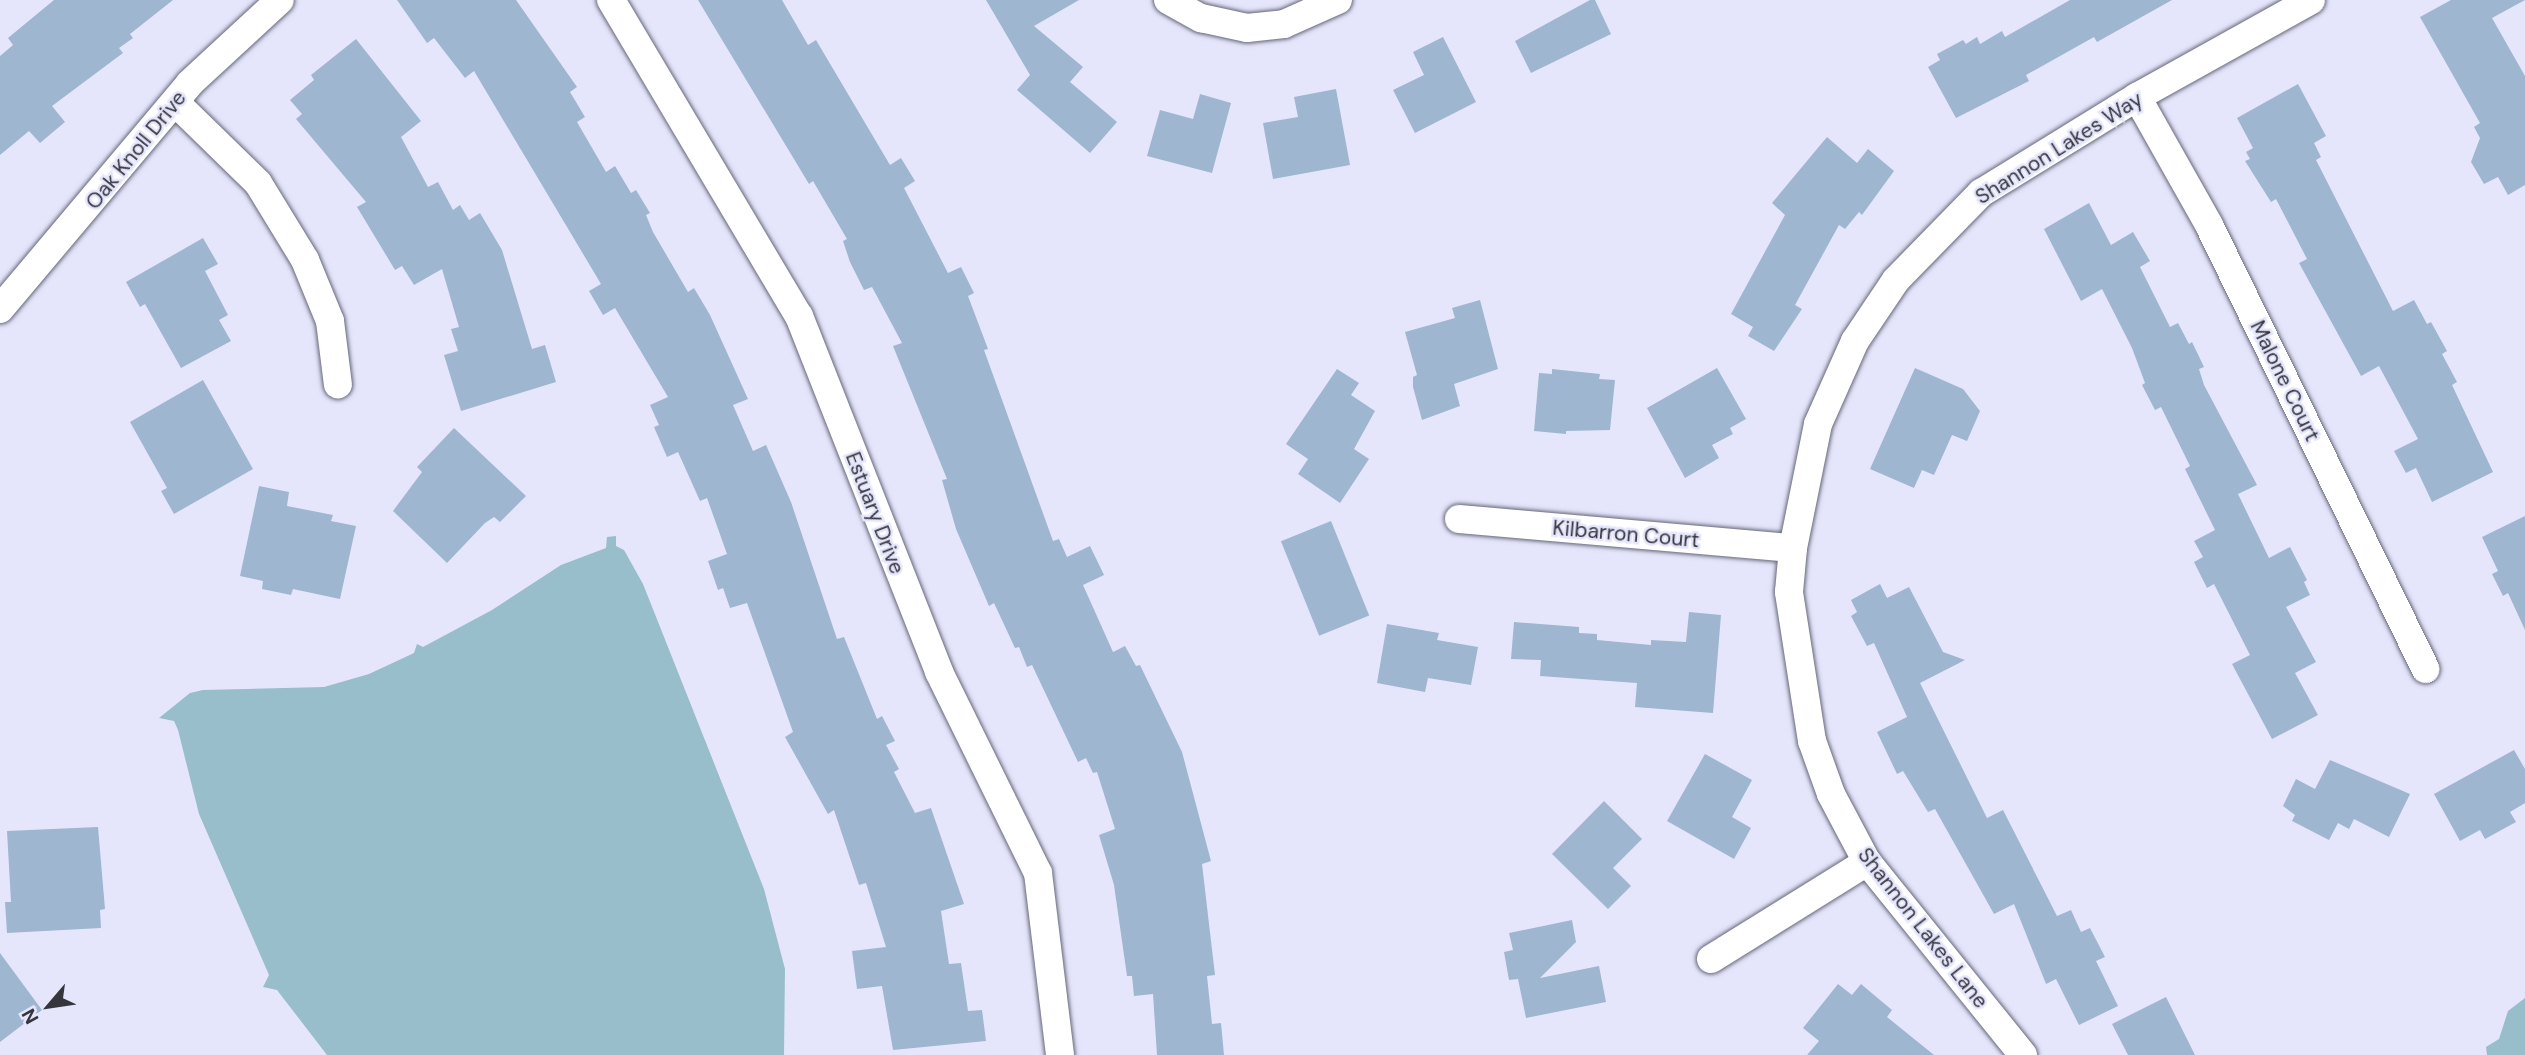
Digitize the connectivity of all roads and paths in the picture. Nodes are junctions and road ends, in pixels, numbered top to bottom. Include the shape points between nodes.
1 (280, 0) edge
2 (611, 0) edge
3 (1168, 0) edge
4 (1338, 0) edge
5 (2311, 0) edge
6 (2137, 97) junction
7 (175, 102) junction
8 (0, 309) edge
9 (338, 385) dead end
10 (1459, 519) dead end
11 (1793, 548) junction
12 (2426, 669) dead end
13 (1867, 862) junction
14 (1712, 959) dead end
15 (1060, 1055) edge
16 (2023, 1055) edge

1 - 7 street, Oak Knoll Drive
2 - 15 street, Estuary Drive via 799,316 939,672 1038,873
3 - 4 street via 1201,18 1247,28 1283,24
5 - 6 street, Shannon Lakes Way
6 - 11 street, Shannon Lakes Way via 1981,193 1896,280 1856,341 1818,424
6 - 12 street, Malone Court via 2209,225
7 - 8 street, Oak Knoll Drive
7 - 9 street via 258,183 305,260 330,321
10 - 11 street, Kilbarron Court
11 - 13 street, Shannon Lakes Lane via 1790,592 1812,741 1831,794
13 - 14 street
13 - 16 street, Shannon Lakes Lane

